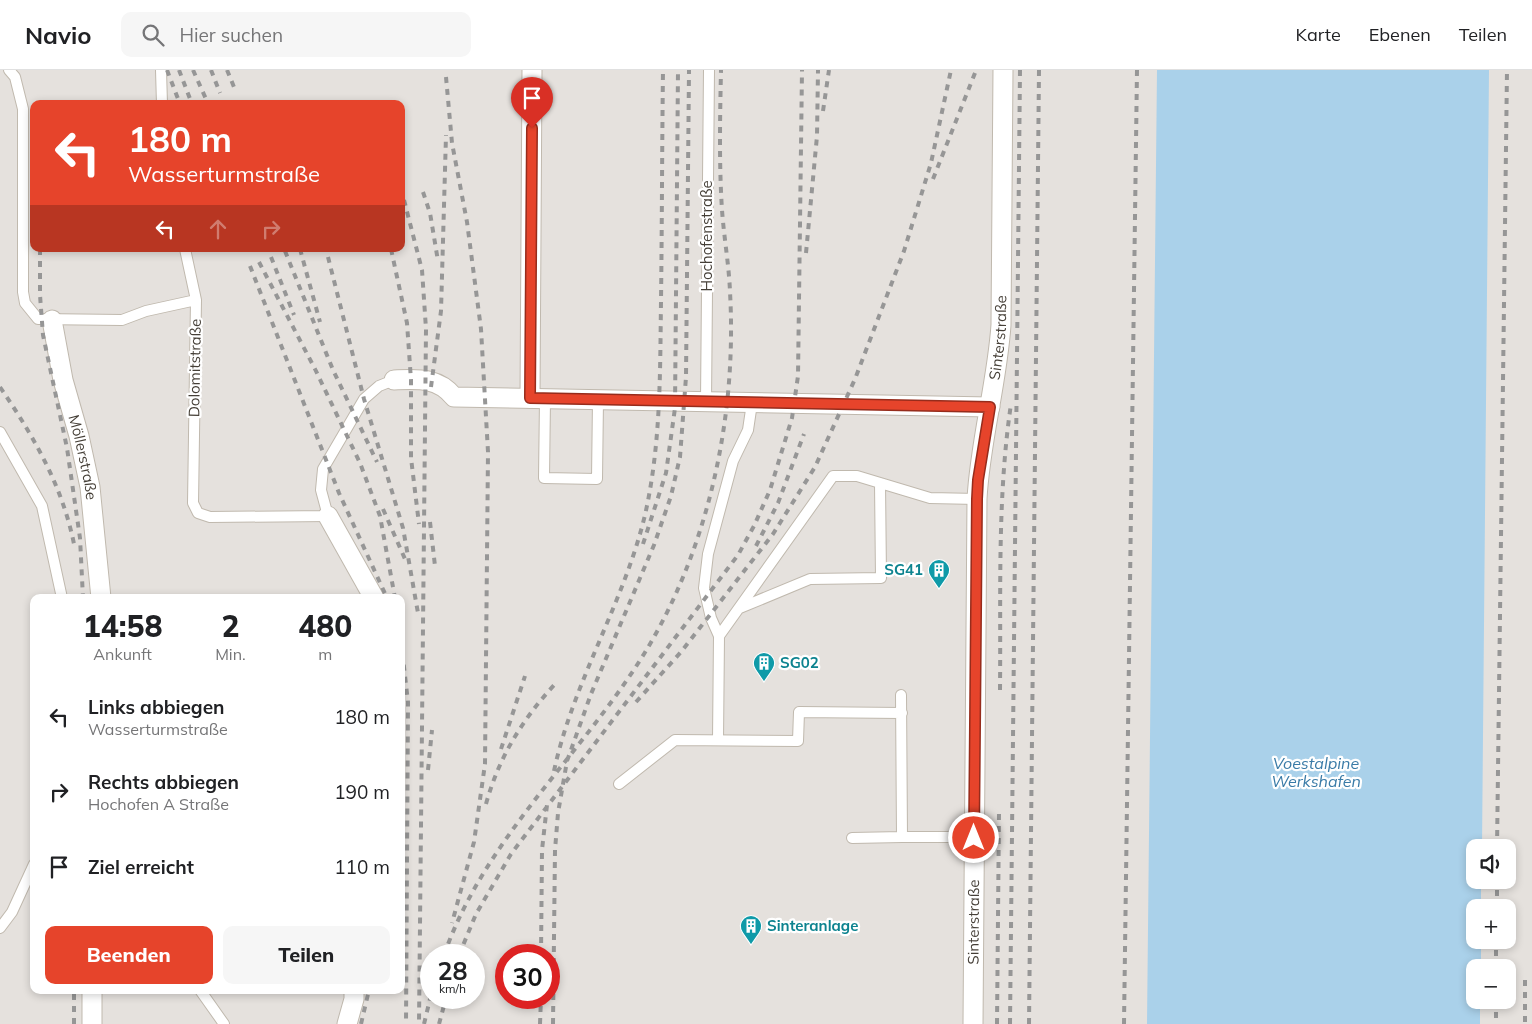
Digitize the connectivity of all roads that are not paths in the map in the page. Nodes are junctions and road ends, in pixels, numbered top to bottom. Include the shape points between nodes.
1 (9, 70) edge
2 (161, 70) edge
3 (532, 70) edge
4 (709, 70) edge
5 (1003, 70) edge
6 (162, 100) edge
7 (186, 252) edge
8 (196, 300) junction
9 (52, 320) junction
10 (394, 380) joint
11 (538, 398) junction
12 (598, 400) junction
13 (706, 402) junction
14 (752, 403) junction
15 (990, 407) junction
16 (0, 432) edge
17 (880, 483) junction
18 (977, 499) junction
19 (328, 516) junction
20 (61, 594) edge
21 (101, 594) edge
22 (372, 594) edge
23 (740, 608) junction
24 (720, 636) junction
25 (901, 695) dead end
26 (902, 713) junction
27 (718, 740) junction
28 (619, 784) dead end
29 (852, 838) dead end
30 (902, 838) junction
31 (974, 838) junction
32 (30, 873) edge
33 (0, 928) edge
34 (92, 994) edge
35 (203, 994) edge
36 (354, 994) edge
37 (92, 1024) edge
38 (224, 1024) edge
39 (347, 1024) edge
40 (973, 1024) edge

1 - 9 lane, Dolomitstraße via 15,77 23,109 23,292 28,308 38,319
2 - 6 lane
3 - 11 street
4 - 13 lane, Hochofenstraße
5 - 15 street, Sinterstraße via 1001,326 998,367
7 - 8 lane
8 - 9 lane, Dolomitstraße via 146,310 122,320
8 - 19 lane, Dolomitstraße via 193,503 198,513 210,517
9 - 21 street, Möllerstraße via 63,380 90,487
10 - 11 street via 436,383 446,387 454,397
10 - 19 lane via 379,386 364,400 323,469 321,490
11 - 12 street
11 - 12 lane via 544,478 597,479
12 - 13 street
13 - 14 street
14 - 15 street
14 - 24 lane via 748,430 733,461 708,554 704,588 711,618
15 - 18 street, Sinterstraße
16 - 20 lane via 42,506
17 - 18 lane via 930,498
17 - 23 lane via 857,476 833,476
17 - 23 lane via 881,578 810,579
18 - 31 street, Sinterstraße
19 - 22 street
23 - 24 lane
24 - 27 lane
25 - 26 lane
26 - 27 lane via 799,712 798,742
26 - 30 lane
27 - 28 lane via 675,740
29 - 30 lane
30 - 31 lane
31 - 40 street, Sinterstraße
32 - 33 lane via 12,912
34 - 37 street
35 - 38 lane
36 - 39 street

